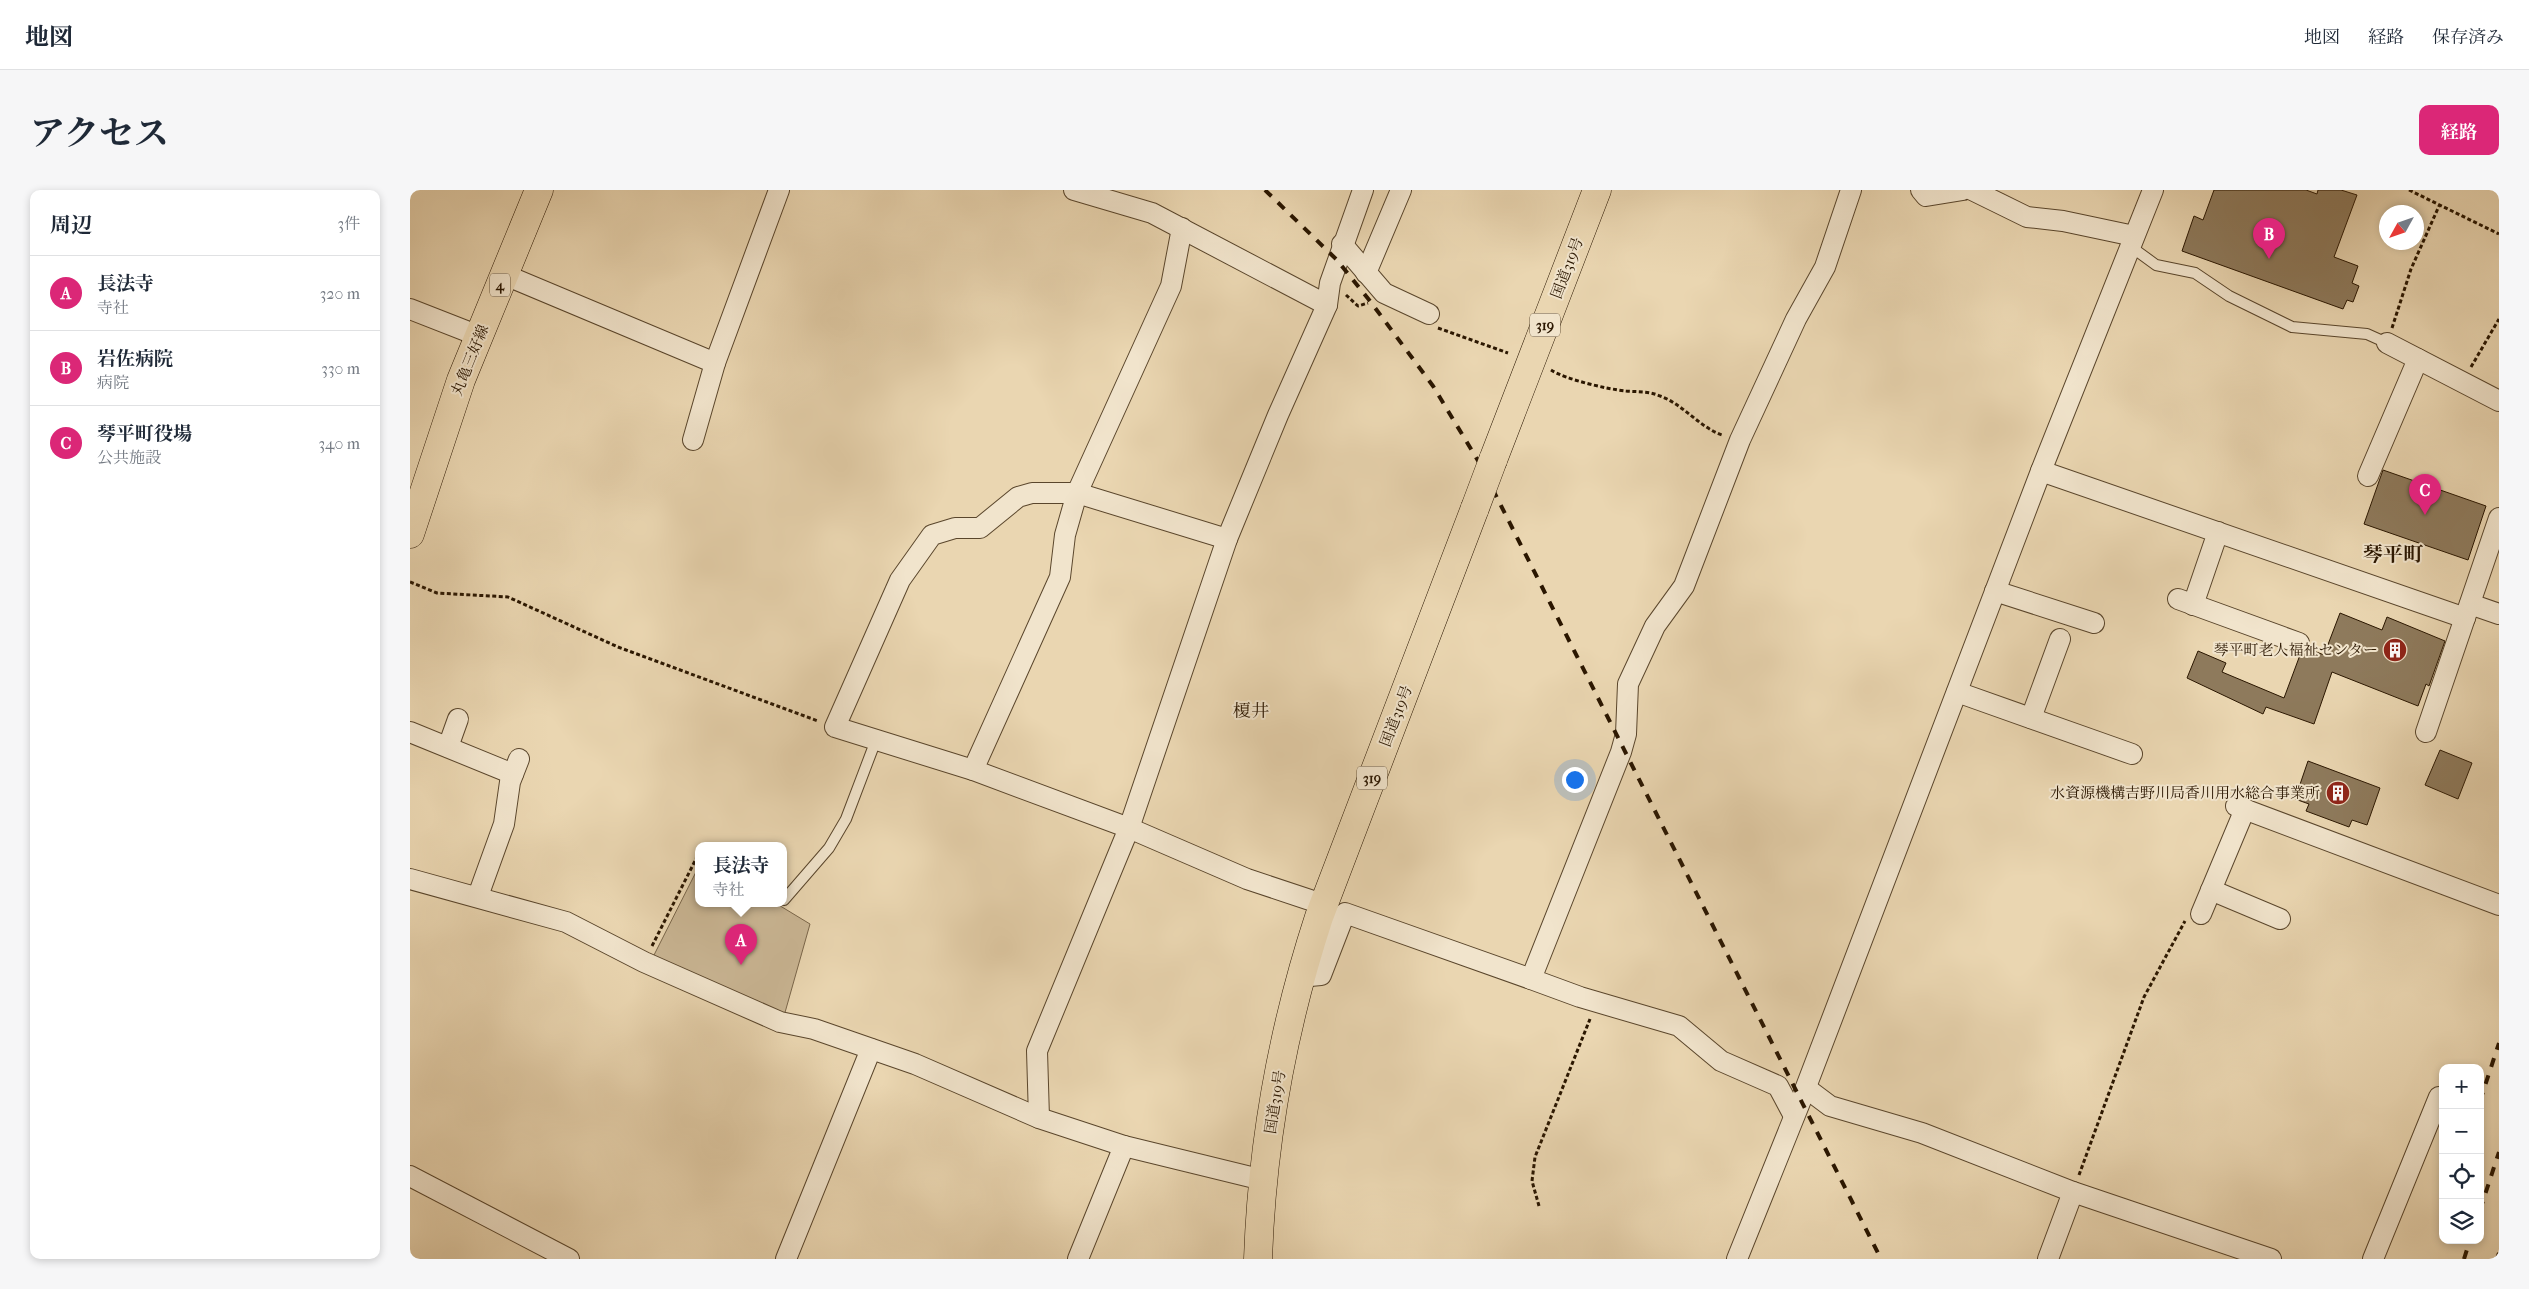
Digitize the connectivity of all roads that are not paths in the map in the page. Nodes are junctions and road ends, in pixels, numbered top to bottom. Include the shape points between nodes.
1 (539, 190) edge
2 (779, 190) edge
3 (1074, 190) edge
4 (1363, 190) edge
5 (1401, 190) edge
6 (1597, 190) edge
7 (1851, 190) edge
8 (1921, 190) edge
9 (1963, 190) edge
10 (1972, 190) edge
11 (2153, 190) edge
12 (1182, 228) junction
13 (2132, 241) junction
14 (1342, 244) junction
15 (1366, 273) junction
16 (505, 275) junction
17 (1327, 305) junction
18 (410, 309) edge
19 (1429, 314) dead end
20 (479, 336) junction
21 (2387, 342) joint
22 (2418, 359) junction
23 (715, 363) junction
24 (2499, 401) edge
25 (693, 440) dead end
26 (2041, 471) junction
27 (2368, 476) dead end
28 (1077, 494) junction
29 (2499, 518) edge
30 (2218, 532) junction
31 (410, 534) edge
32 (1227, 539) junction
33 (1995, 591) junction
34 (2468, 611) junction
35 (2499, 614) edge
36 (2094, 623) dead end
37 (2060, 639) dead end
38 (2299, 643) dead end
39 (1957, 692) junction
40 (2031, 718) junction
41 (458, 719) dead end
42 (410, 732) edge
43 (2426, 732) dead end
44 (876, 740) junction
45 (448, 747) junction
46 (2132, 754) dead end
47 (973, 770) junction
48 (1129, 828) junction
49 (410, 879) edge
50 (2211, 890) junction
51 (478, 896) junction
52 (787, 896) edge
53 (1313, 901) dead end
54 (2499, 905) edge
55 (2194, 915) road end
56 (2280, 919) dead end
57 (1300, 977) junction
58 (1531, 979) junction
59 (871, 1049) junction
60 (1806, 1088) junction
61 (2439, 1099) edge
62 (1794, 1116) junction
63 (1038, 1118) junction
64 (1124, 1146) junction
65 (410, 1176) edge
66 (1263, 1180) junction
67 (2073, 1192) junction
68 (569, 1259) edge
69 (786, 1259) edge
70 (1078, 1259) edge
71 (1258, 1259) edge
72 (1737, 1259) edge
73 (2048, 1259) edge
74 (2271, 1259) edge
75 (2373, 1259) edge

1 - 16 main road, 丸亀三好線 / 4
2 - 23 street
3 - 12 street via 1152,213
4 - 14 street
5 - 15 street
6 - 57 main road, 国道319号 / 319, bridge via 1319,917
7 - 58 street via 1825,267 1796,319 1740,440 1684,586 1655,626 1628,684 1626,734 1621,752
8 - 9 street via 1926,196
10 - 13 street via 2028,217 2063,221
11 - 13 street
12 - 17 street
12 - 28 street via 1171,286
13 - 21 lane via 2156,265 2195,273 2229,296 2292,327 2367,334
13 - 26 street
14 - 15 street
14 - 17 street
15 - 19 street via 1384,293
16 - 20 main road, 丸亀三好線 / 4
16 - 23 street
17 - 32 street
18 - 20 street
20 - 31 main road, 丸亀三好線 / 4 via 460,380
21 - 22 street
22 - 24 street
22 - 27 street
23 - 25 street
26 - 30 street
26 - 33 street
28 - 32 street
28 - 44 street via 1025,495 1018,497 980,528 955,528 932,535 900,580 835,727
28 - 47 street via 1065,535 1060,577
29 - 34 street
30 - 34 street
30 - 38 street via 2186,602
32 - 48 street
33 - 36 street
33 - 39 street
34 - 35 street
34 - 43 street
37 - 40 street
39 - 40 street
39 - 60 street
40 - 46 street
41 - 45 street
42 - 45 street
44 - 47 street
44 - 52 lane via 846,819 834,841
45 - 51 street via 516,767 508,836
47 - 48 street
48 - 53 street via 1247,879
48 - 63 street via 1037,1051
49 - 51 street
50 - 54 street via 2241,808
50 - 55 street
50 - 56 street
51 - 59 street via 566,922 644,962 780,1022
57 - 58 street via 1321,976 1345,913
57 - 66 main road, 国道319号 / 319 via 1282,1053
58 - 62 street via 1679,1026 1722,1061 1778,1086
59 - 63 street via 915,1064
59 - 69 street
60 - 62 street
60 - 67 street via 1830,1106 1922,1133
61 - 75 street
62 - 72 street
63 - 64 street
64 - 66 street
64 - 70 street
65 - 68 street
66 - 71 main road, 国道319号 / 319
67 - 73 street
67 - 74 street

